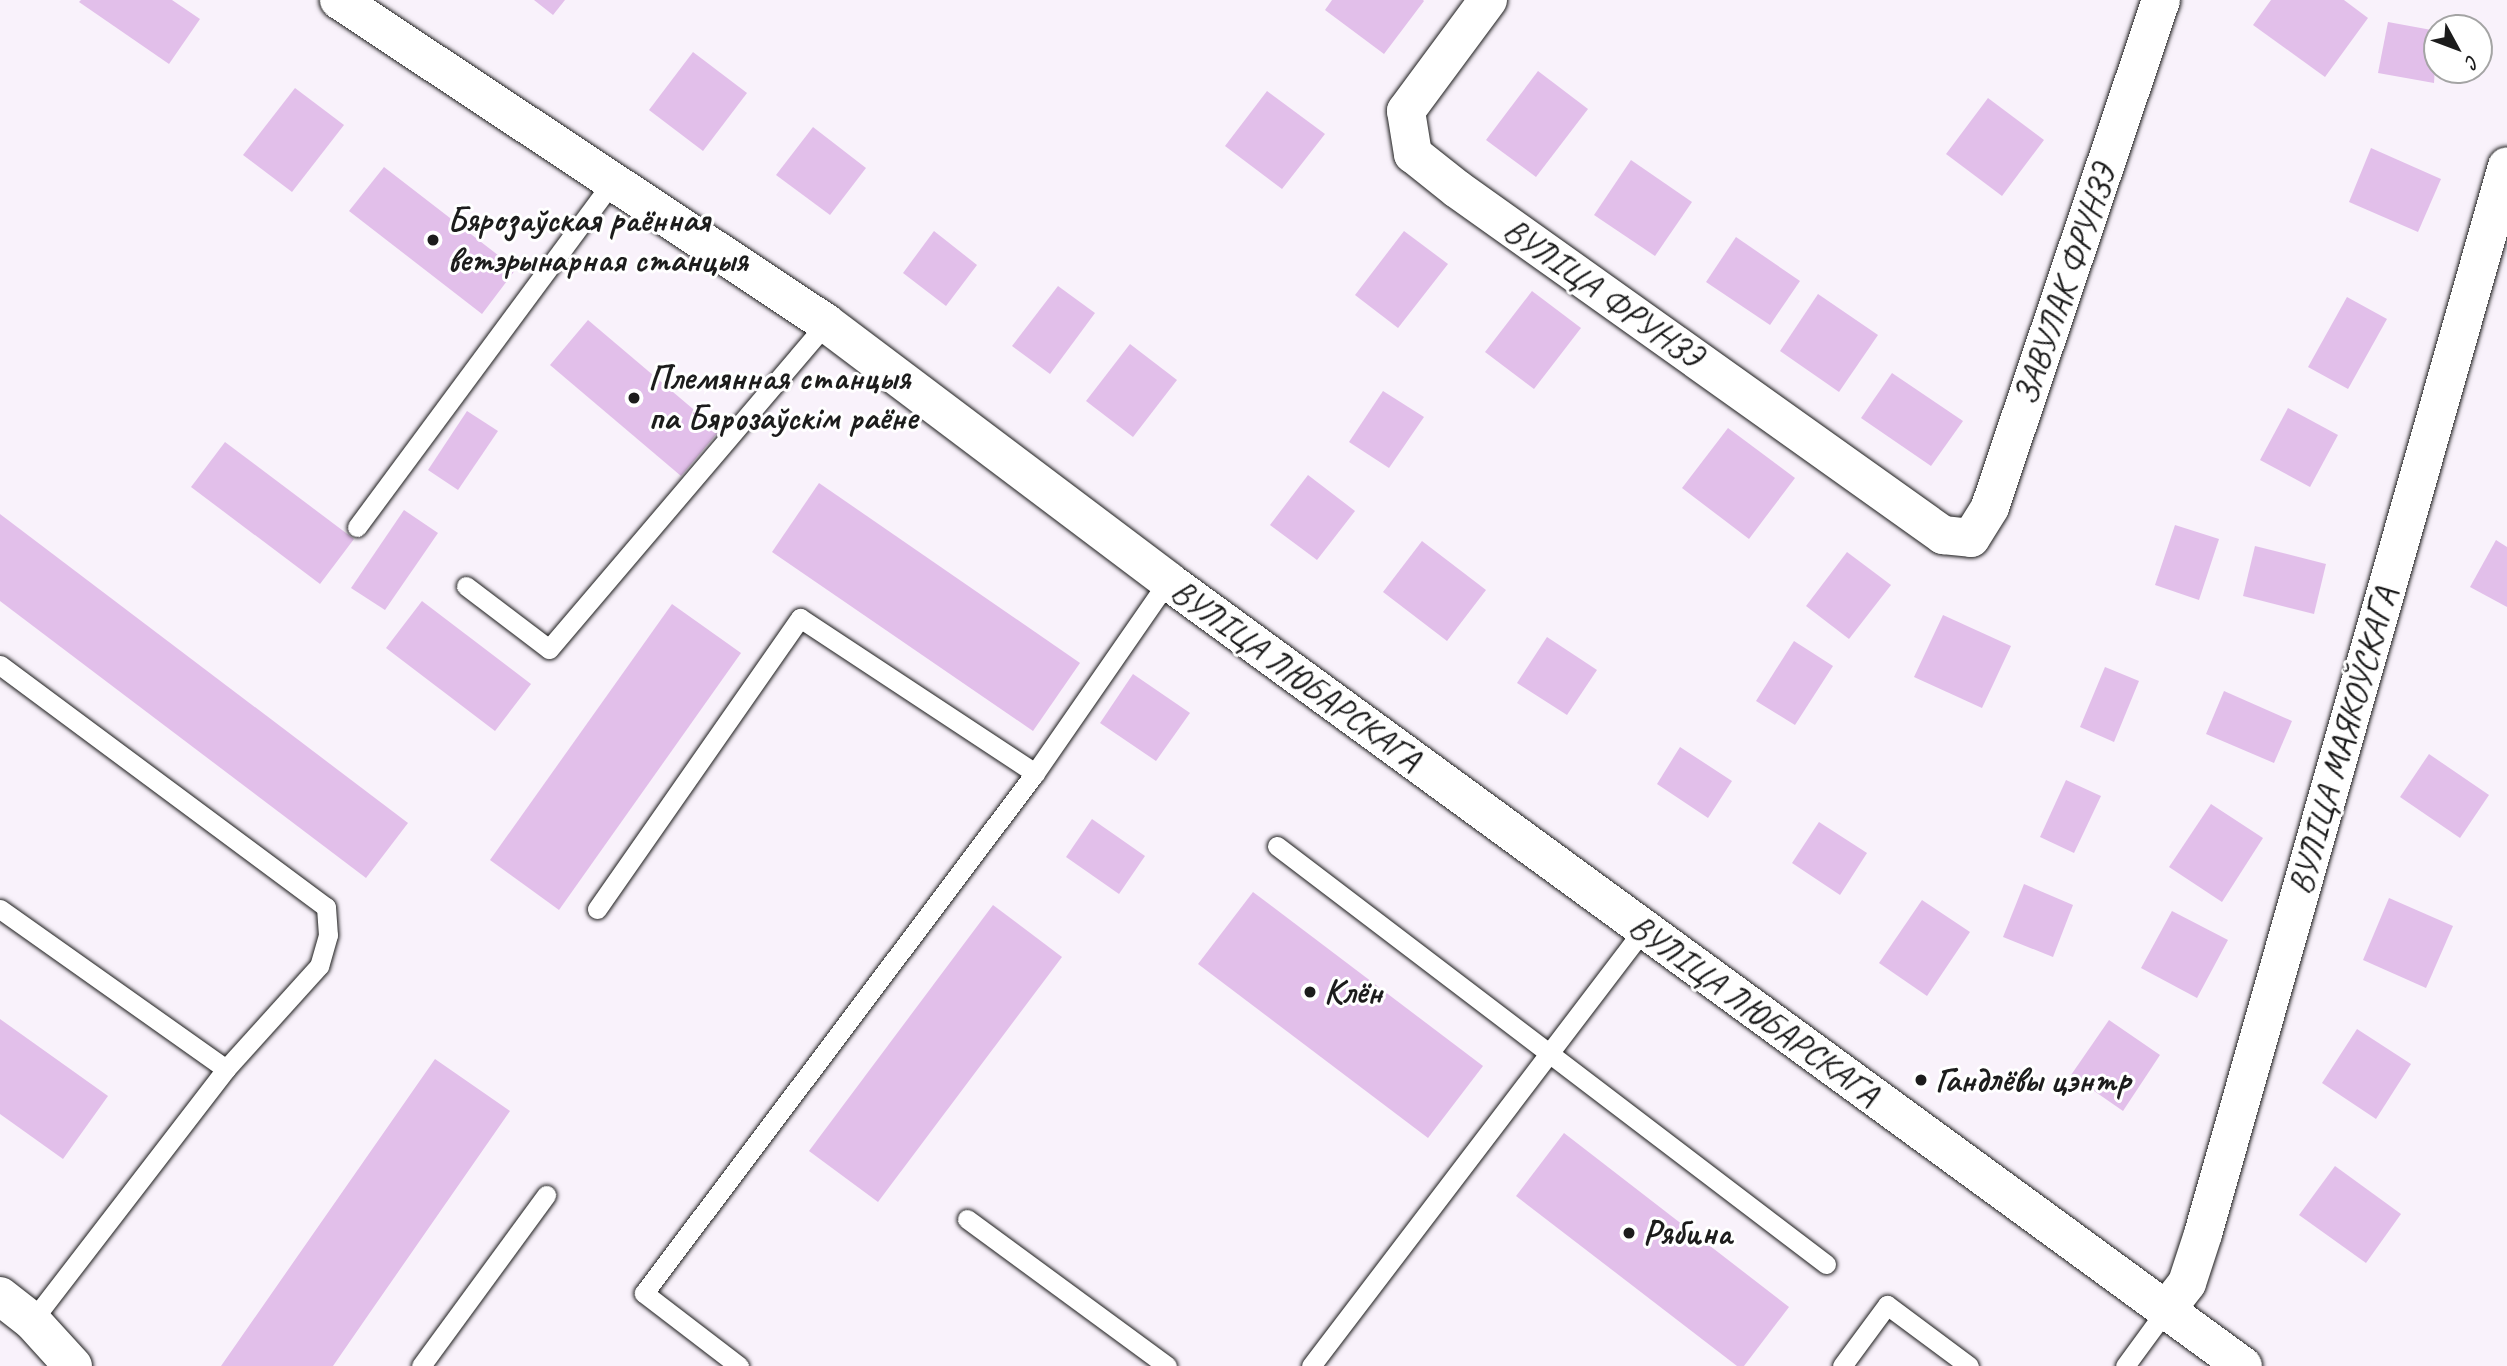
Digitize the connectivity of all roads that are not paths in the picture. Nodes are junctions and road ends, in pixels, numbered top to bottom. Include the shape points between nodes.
1 (338, 0) edge
2 (1488, 0) edge
3 (2161, 0) edge
4 (2507, 166) edge
5 (614, 180) junction
6 (826, 323) junction
7 (357, 527) dead end
8 (1942, 535) joint
9 (1168, 581) junction
10 (466, 586) dead end
11 (0, 665) edge
12 (1035, 773) junction
13 (1277, 846) dead end
14 (0, 909) edge
15 (597, 909) dead end
16 (1643, 930) junction
17 (1549, 1052) junction
18 (226, 1069) junction
19 (546, 1195) dead end
20 (967, 1219) dead end
21 (1826, 1264) dead end
22 (0, 1296) edge
23 (2166, 1310) junction
24 (32, 1321) junction
25 (73, 1366) edge
26 (421, 1366) edge
27 (739, 1366) edge
28 (1167, 1366) edge
29 (1311, 1366) edge
30 (1842, 1366) edge
31 (1969, 1366) edge
32 (2125, 1366) edge
33 (2243, 1366) edge

1 - 5 street, ВУЛІЦА ЛЮБАРСКАГА
2 - 8 street, ВУЛІЦА ФРУНЗЭ via 1406,111 1413,154
3 - 8 street, ЗАВУЛАК ФРУНЗЭ via 1990,508 1972,538
4 - 23 street, ВУЛІЦА МАЯКОЎСКАГА via 2203,1234 2187,1283
5 - 6 street, ВУЛІЦА ЛЮБАРСКАГА
5 - 7 lane
6 - 9 street, ВУЛІЦА ЛЮБАРСКАГА
6 - 10 lane via 549,649
9 - 12 lane
9 - 16 street, ВУЛІЦА ЛЮБАРСКАГА
11 - 18 lane via 326,907 328,936 320,966
12 - 15 lane via 800,618
12 - 27 lane via 644,1293
13 - 17 lane
14 - 18 lane
16 - 17 lane
16 - 23 street, ВУЛІЦА ЛЮБАРСКАГА
17 - 21 lane
17 - 29 lane
18 - 24 lane
19 - 26 lane
20 - 28 lane
22 - 24 street
23 - 32 lane
23 - 33 street, ВУЛІЦА ЛЮБАРСКАГА
24 - 25 street
30 - 31 lane via 1887,1305

